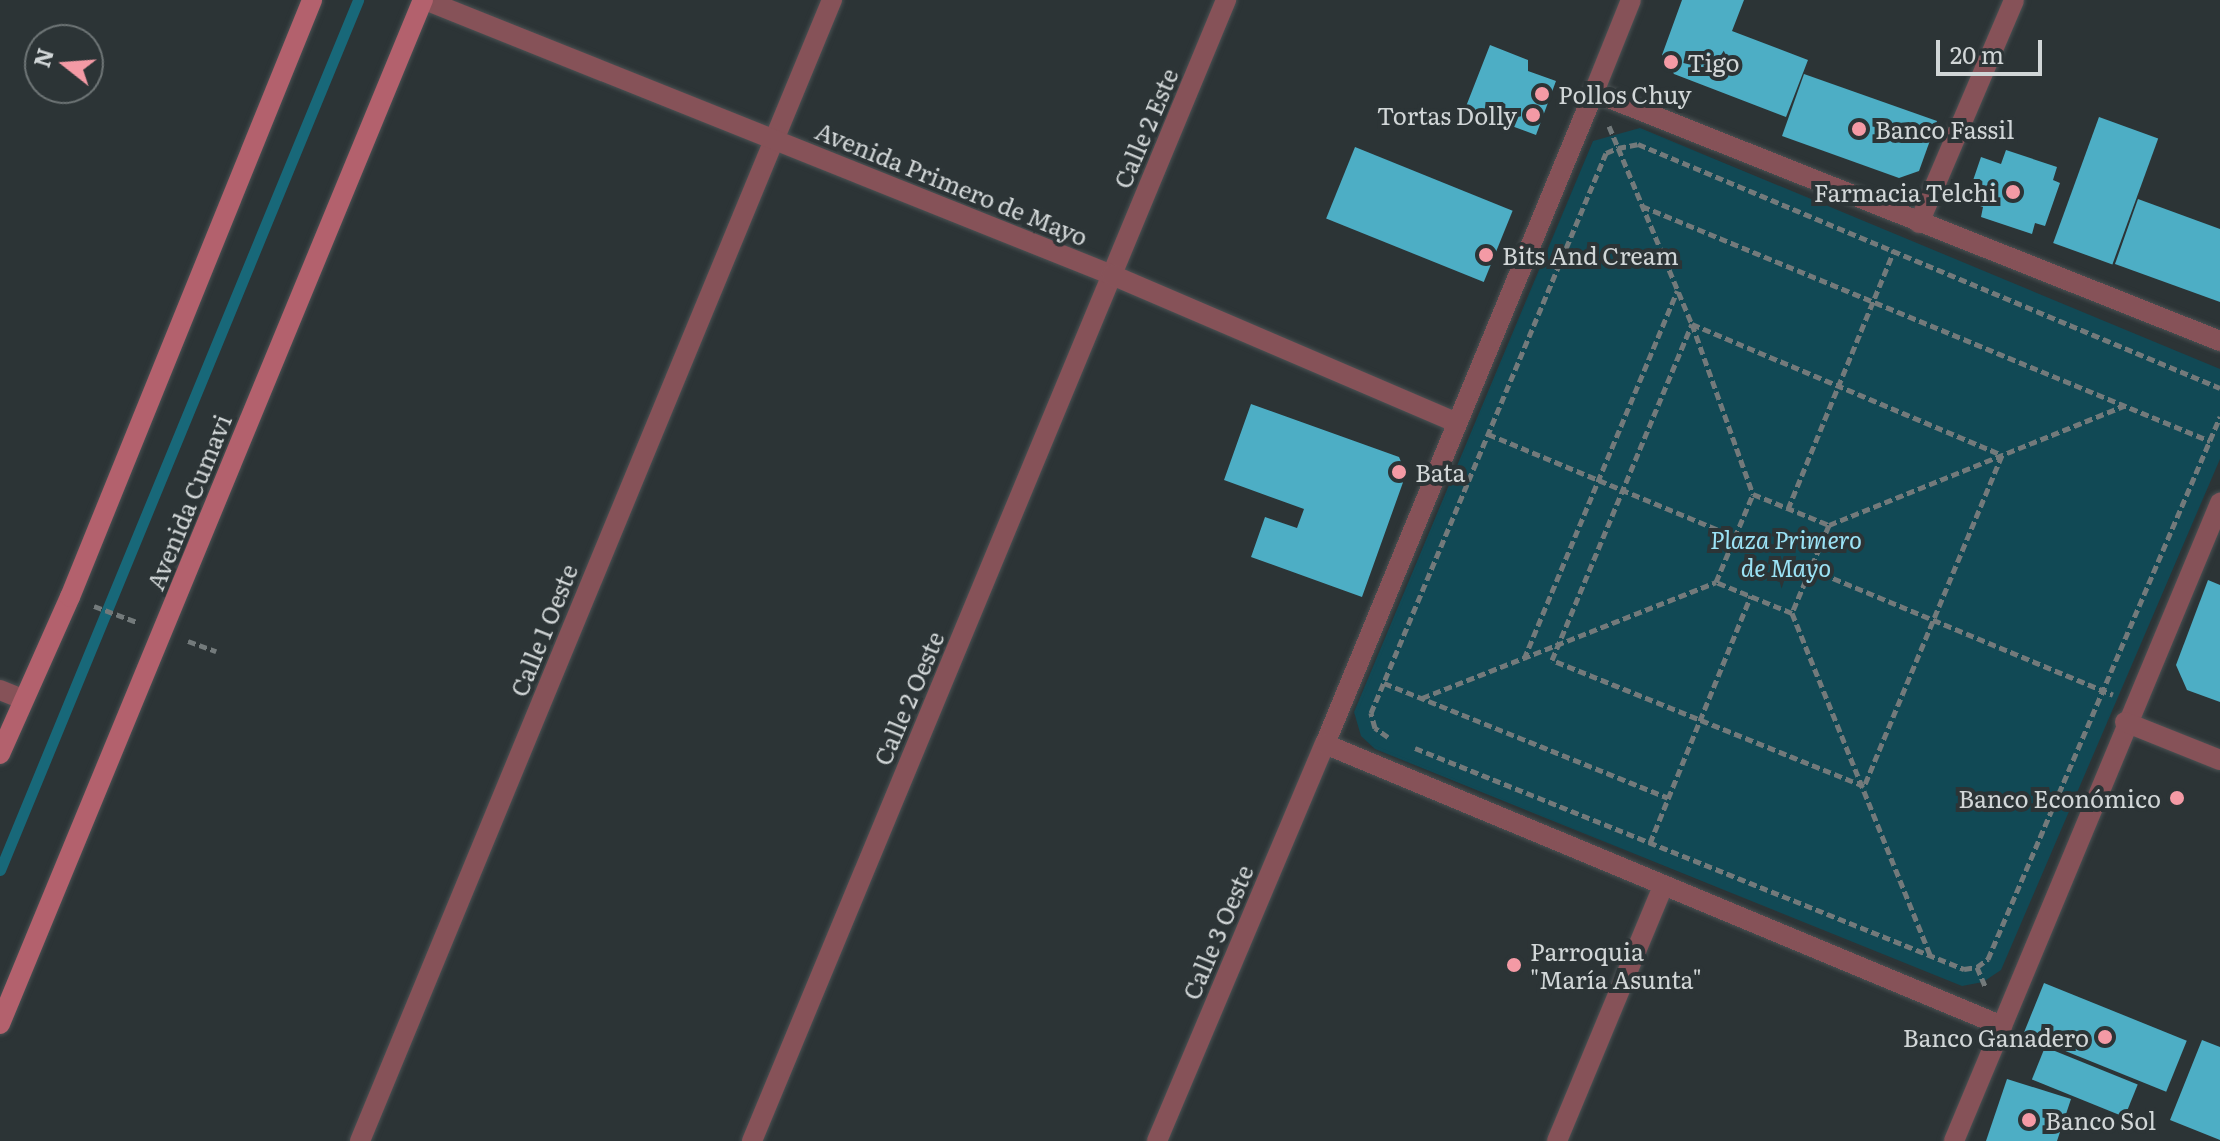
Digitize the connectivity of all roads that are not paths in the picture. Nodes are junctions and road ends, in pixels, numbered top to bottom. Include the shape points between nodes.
1 (312, 0) edge
2 (424, 0) edge
3 (832, 0) edge
4 (1226, 0) edge
5 (1631, 0) edge
6 (2014, 0) edge
7 (1594, 92) junction
8 (774, 139) junction
9 (1919, 223) junction
10 (1112, 275) junction
11 (2220, 341) edge
12 (1457, 423) junction
13 (2220, 503) edge
14 (0, 690) edge
15 (22, 699) junction
16 (2125, 722) junction
17 (1325, 744) junction
18 (0, 754) edge
19 (2220, 760) edge
20 (1663, 886) junction
21 (0, 1024) edge
22 (2002, 1026) junction
23 (360, 1141) edge
24 (752, 1141) edge
25 (1157, 1141) edge
26 (1557, 1141) edge
27 (1954, 1141) edge

1 - 15 main road via 70,597
2 - 8 street, Avenida Primero de Mayo
2 - 21 main road, Avenida Cumavi
3 - 8 street, Calle 1 Oeste
4 - 10 street, Calle 2 Este
5 - 7 street
6 - 9 street
7 - 9 street
7 - 12 street
8 - 10 street, Avenida Primero de Mayo
8 - 23 street, Calle 1 Oeste
9 - 11 street
10 - 12 street, Avenida Primero de Mayo
10 - 24 street, Calle 2 Oeste
12 - 17 street
13 - 16 street
14 - 15 street
15 - 18 main road
16 - 19 street
16 - 22 street
17 - 20 street
17 - 25 street, Calle 3 Oeste
20 - 22 street
20 - 26 street
22 - 27 street

